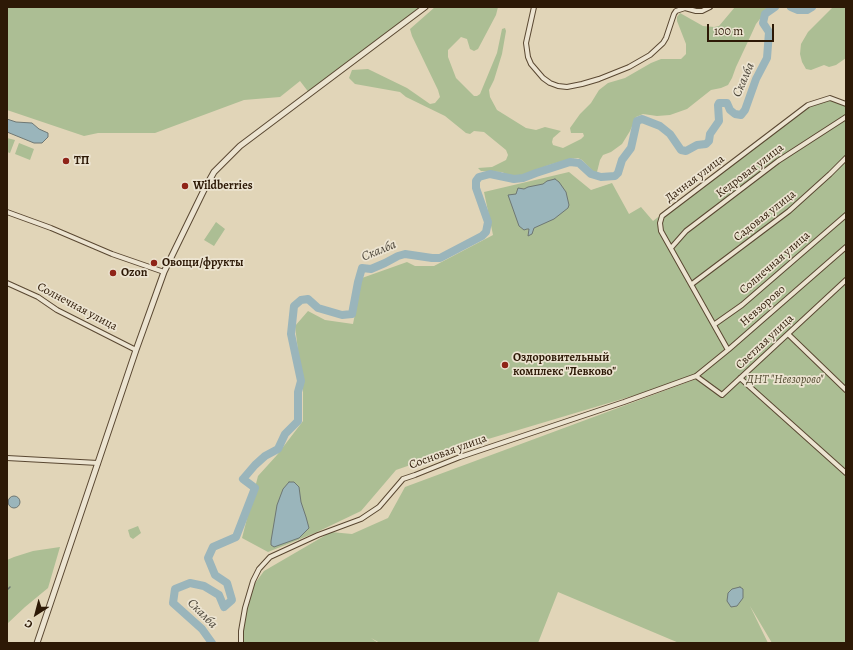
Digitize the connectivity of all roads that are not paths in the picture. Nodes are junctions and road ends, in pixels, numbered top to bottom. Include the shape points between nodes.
1 (425, 7) edge
2 (534, 7) edge
3 (710, 7) edge
4 (846, 104) edge
5 (846, 117) edge
6 (846, 158) edge
7 (7, 212) edge
8 (846, 215) edge
9 (846, 247) edge
10 (671, 248) junction
11 (164, 272) junction
12 (7, 283) edge
13 (845, 283) edge
14 (692, 284) junction
15 (715, 324) junction
16 (788, 334) junction
17 (136, 350) junction
18 (728, 350) junction
19 (696, 376) junction
20 (691, 378) joint
21 (740, 378) junction
22 (846, 390) edge
23 (7, 458) edge
24 (98, 463) junction
25 (846, 473) edge
26 (37, 643) edge
27 (241, 643) edge

1 - 11 street via 229,156 214,172
2 - 3 street via 526,43 528,57 543,78 558,86 568,87 599,79 650,55 663,43 676,11 685,8 702,11
4 - 10 street, Дачная улица via 830,98 808,105 662,216 661,231
5 - 10 street, Кедровая улица via 778,161 686,231
6 - 14 street, Садовая улица via 789,211
7 - 11 street
8 - 15 street, Солнечная улица via 742,305
9 - 18 street, Невзорово
10 - 14 street, Дачная улица
11 - 17 street
12 - 17 street, Солнечная улица
13 - 16 street, Светлая улица
14 - 15 street, Дачная улица
15 - 18 street, Дачная улица
16 - 21 street, Светлая улица
16 - 22 street
17 - 24 street
18 - 19 street, Невзорово
19 - 20 street, Невзорово
19 - 21 street, Светлая улица via 722,396
20 - 27 street, Сосновая улица via 415,474 404,480 379,507 361,520 318,535 270,557 259,569 253,581 244,608
21 - 25 street
23 - 24 street
24 - 26 street

